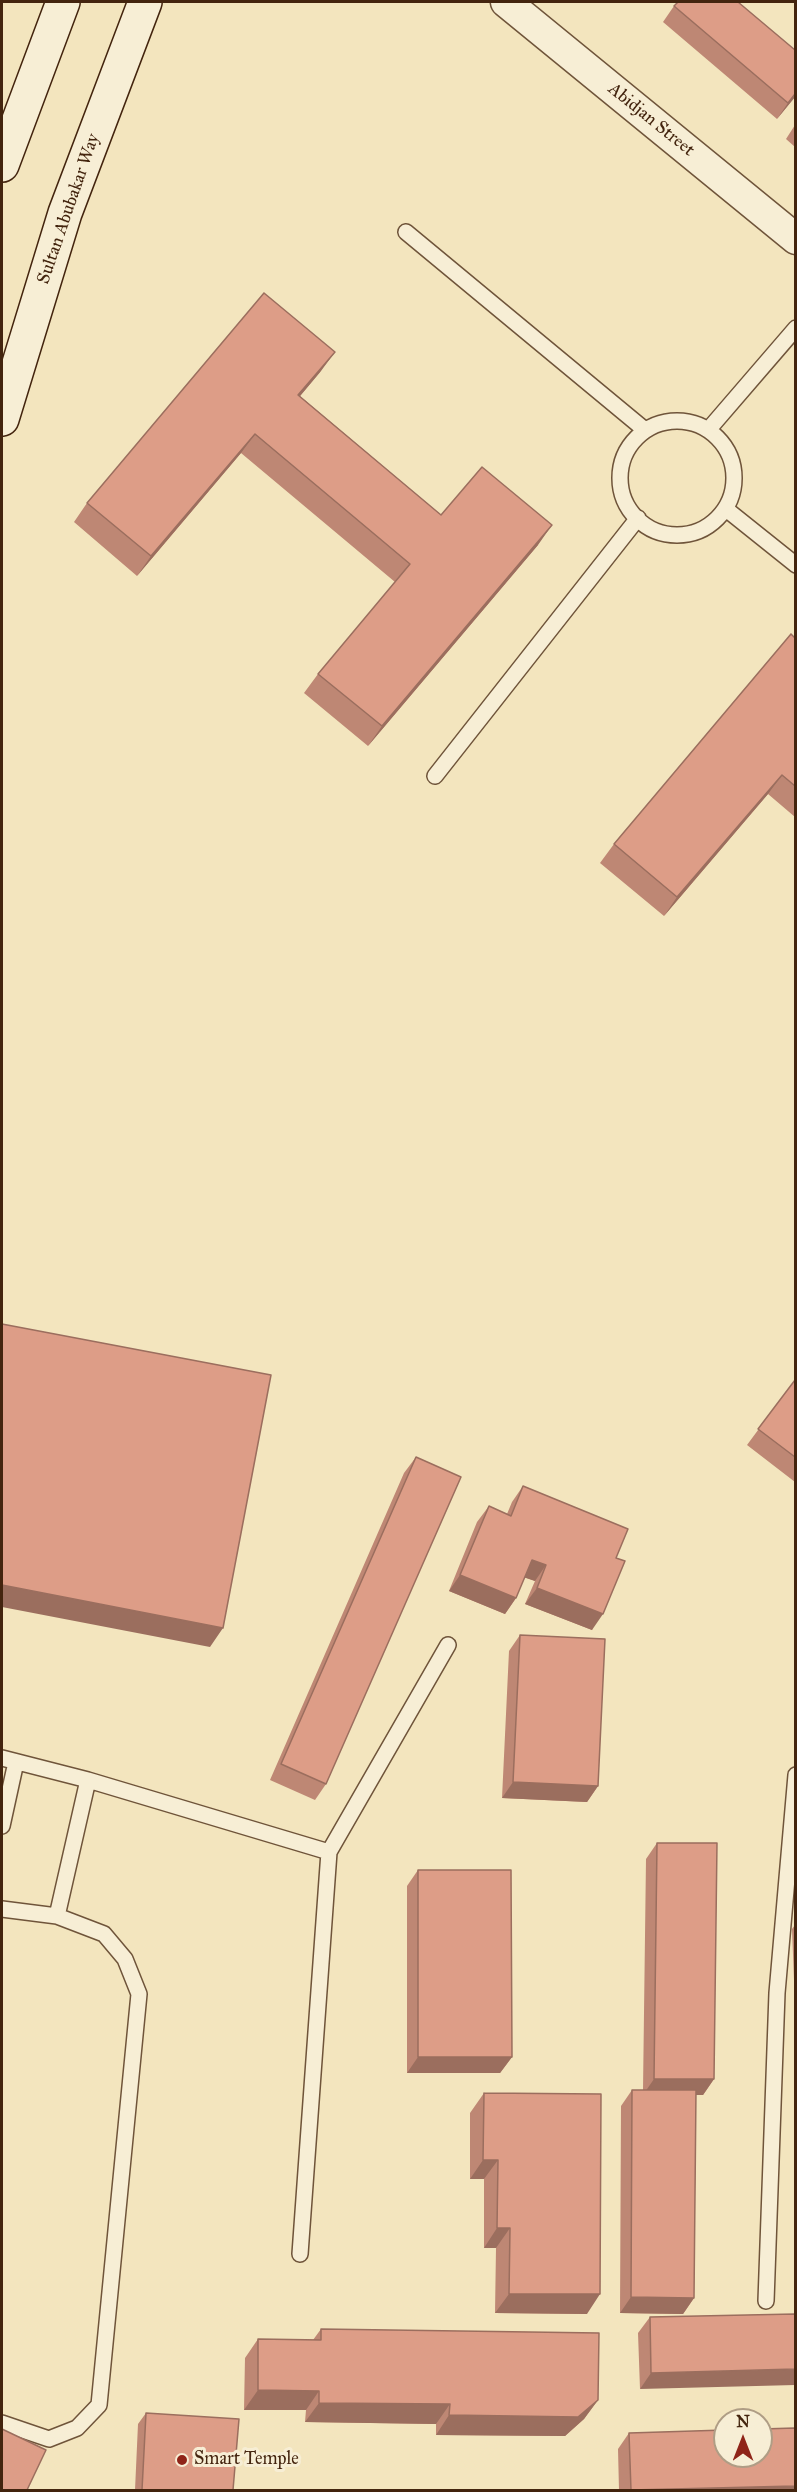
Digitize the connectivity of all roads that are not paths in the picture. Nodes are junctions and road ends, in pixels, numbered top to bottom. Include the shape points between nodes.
1 (63, 2) edge
2 (145, 2) edge
3 (506, 2) edge
4 (2, 165) edge
5 (406, 232) dead end
6 (795, 239) edge
7 (795, 328) edge
8 (2, 419) edge
9 (709, 429) junction
10 (645, 430) junction
11 (726, 509) junction
12 (638, 519) junction
13 (795, 565) edge
14 (435, 776) dead end
15 (448, 1645) dead end
16 (9, 1760) edge
17 (795, 1775) edge
18 (88, 1780) junction
19 (2, 1826) edge
20 (329, 1852) junction
21 (2, 1909) edge
22 (57, 1916) junction
23 (300, 2254) dead end
24 (766, 2301) dead end
25 (2, 2423) edge

1 - 4 main road
2 - 8 main road, Sultan Abubakar Way via 65,213
3 - 6 street, Abidjan Street
5 - 10 lane
7 - 9 lane
9 - 10 lane via 688,421 665,421
9 - 11 lane via 726,445 734,466 735,488
10 - 12 lane via 628,446 620,468 620,490
11 - 12 lane via 711,525 690,534 667,535 646,527
11 - 13 lane
12 - 14 lane
15 - 20 lane
16 - 18 lane
16 - 19 lane
17 - 24 lane via 777,1993
18 - 20 lane
18 - 22 lane
20 - 23 lane
21 - 22 lane
22 - 25 lane via 104,1934 125,1959 139,1994 99,2405 77,2428 49,2439

